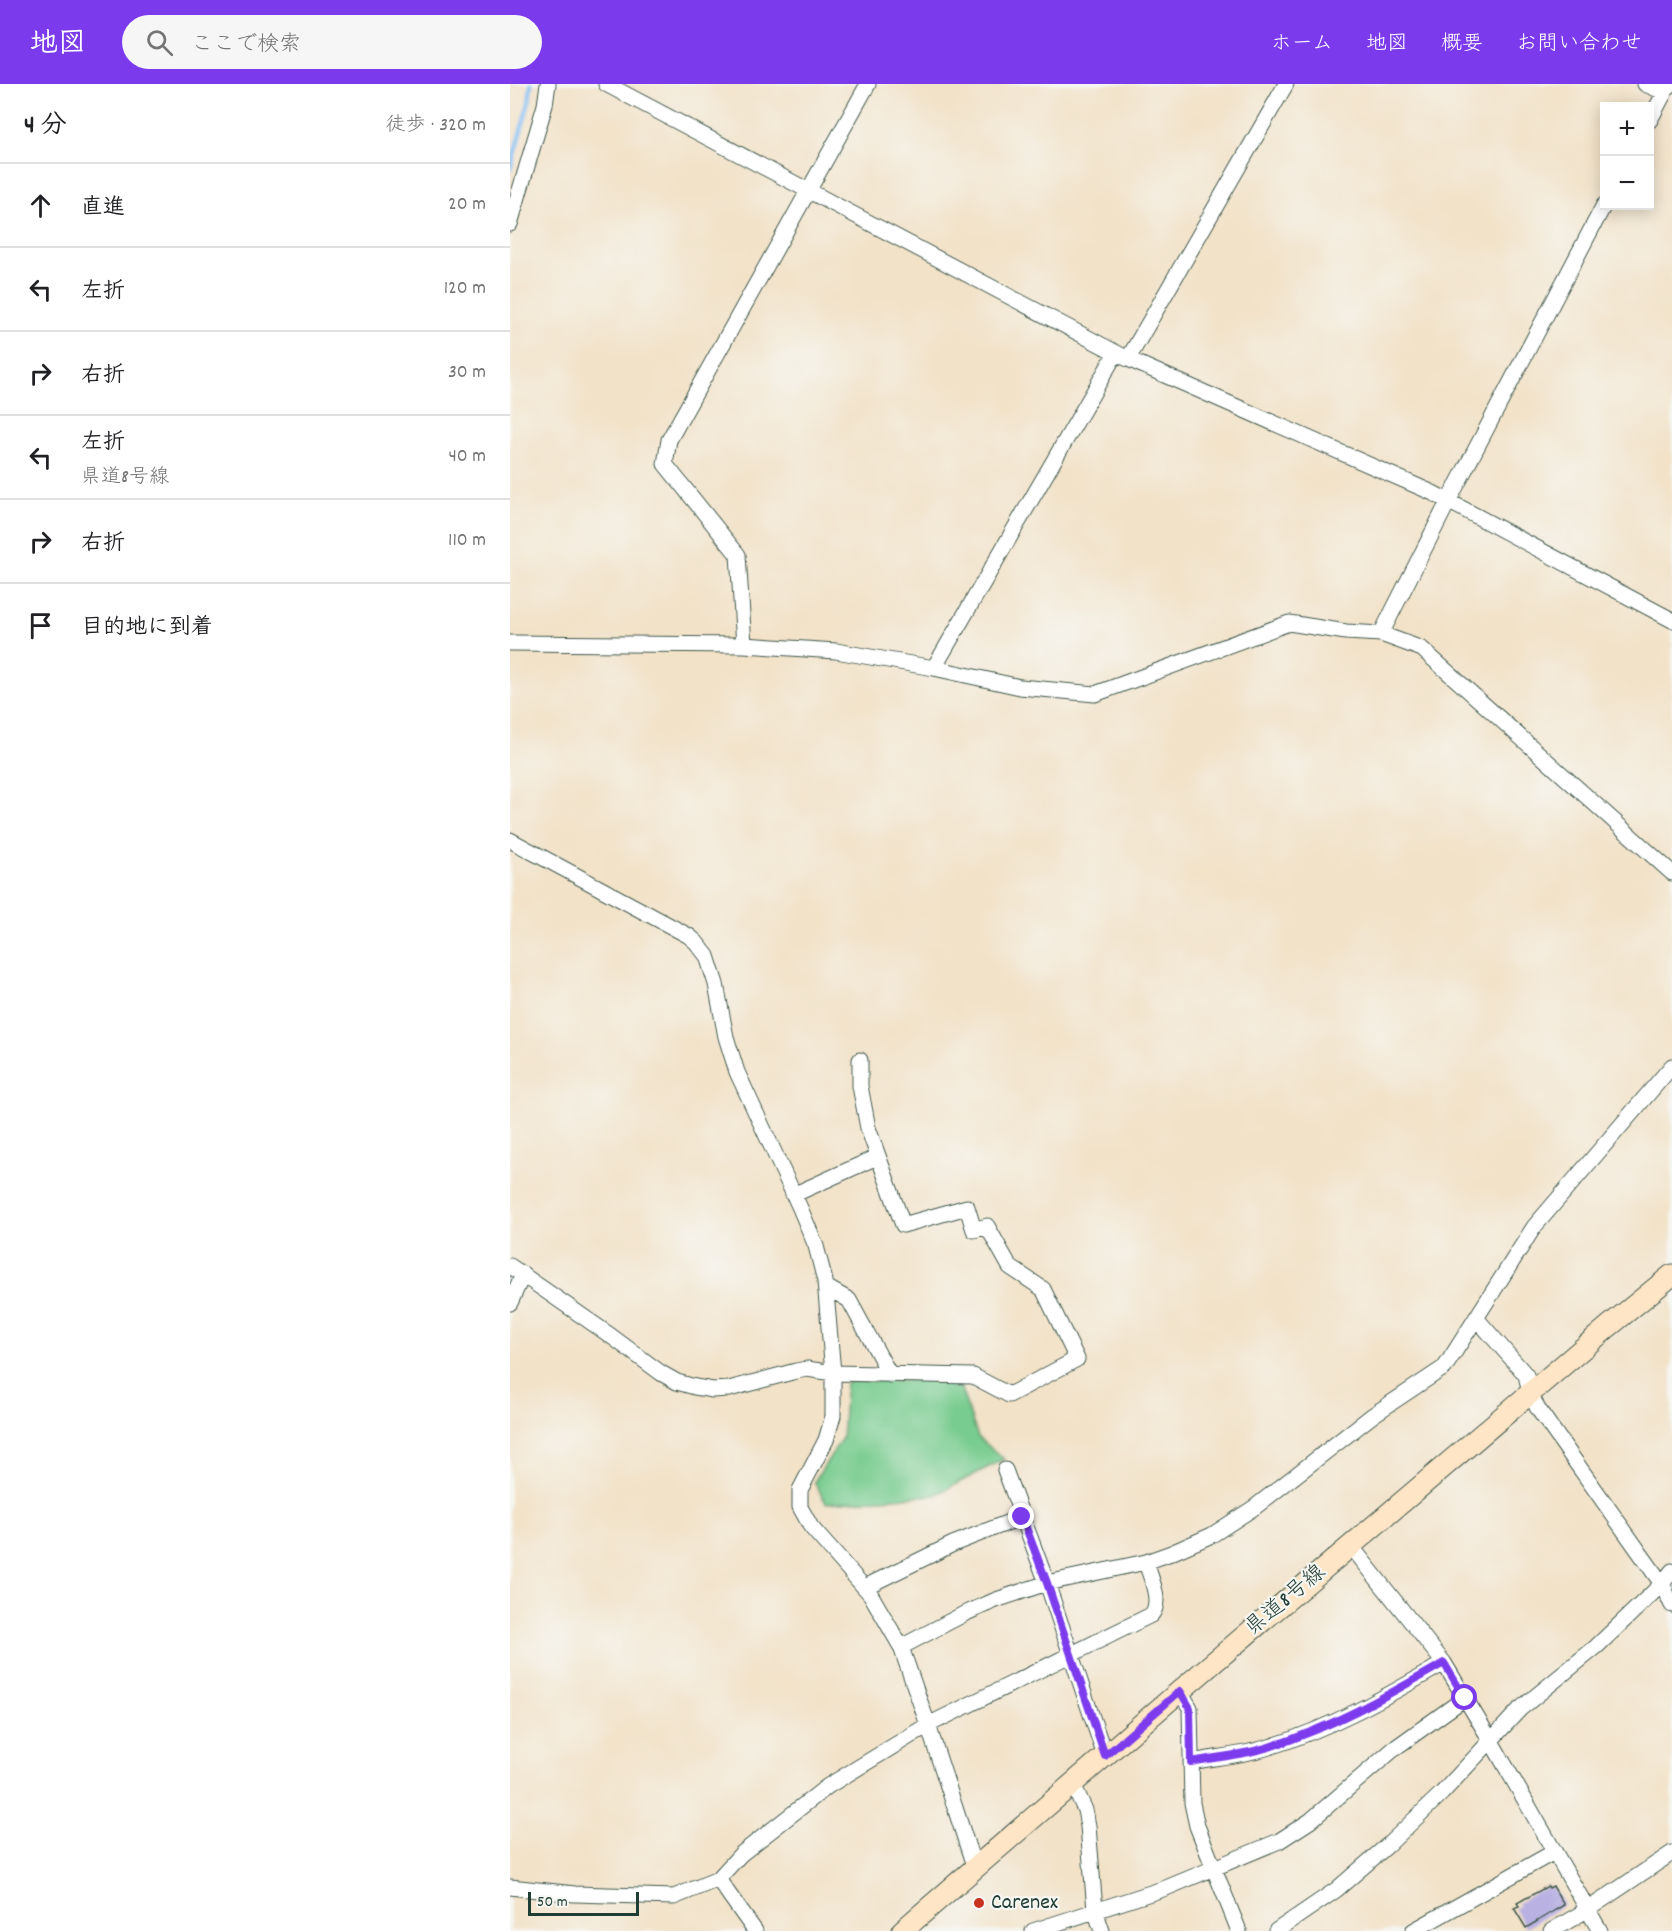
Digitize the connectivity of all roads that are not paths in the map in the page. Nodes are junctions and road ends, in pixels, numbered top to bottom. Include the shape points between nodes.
1 (548, 84) edge
2 (606, 84) edge
3 (867, 84) edge
4 (1286, 84) edge
5 (1645, 84) edge
6 (1666, 88) edge
7 (1654, 112) edge
8 (807, 192) junction
9 (1602, 210) edge
10 (510, 224) edge
11 (1122, 356) junction
12 (1449, 500) junction
13 (1672, 620) edge
14 (1381, 634) junction
15 (510, 643) edge
16 (744, 645) junction
17 (934, 668) junction
18 (510, 840) edge
19 (1672, 873) edge
20 (860, 1060) dead end
21 (1672, 1066) edge
22 (877, 1157) junction
23 (793, 1195) junction
24 (517, 1270) edge
25 (1672, 1275) edge
26 (826, 1287) junction
27 (510, 1303) edge
28 (1476, 1318) junction
29 (833, 1373) junction
30 (890, 1375) junction
31 (1530, 1393) junction
32 (1005, 1470) dead end
33 (1022, 1517) junction
34 (1351, 1546) junction
35 (1146, 1562) junction
36 (1672, 1571) edge
37 (1047, 1583) junction
38 (1662, 1584) junction
39 (865, 1587) junction
40 (1672, 1605) edge
41 (901, 1647) junction
42 (1070, 1654) junction
43 (1444, 1663) junction
44 (1180, 1691) junction
45 (1465, 1698) junction
46 (928, 1725) junction
47 (1491, 1741) junction
48 (1105, 1756) junction
49 (1191, 1762) junction
50 (1073, 1784) junction
51 (1554, 1852) junction
52 (1672, 1854) edge
53 (1213, 1868) junction
54 (975, 1869) junction
55 (718, 1879) junction
56 (510, 1887) edge
57 (1095, 1910) junction
58 (1587, 1910) junction
59 (911, 1927) edge
60 (755, 1931) edge
61 (1033, 1931) edge
62 (1102, 1931) edge
63 (1239, 1931) edge
64 (1276, 1931) edge
65 (1413, 1931) edge
66 (1551, 1931) edge
67 (1600, 1931) edge

1 - 10 street
2 - 8 street
3 - 8 street
4 - 11 street
5 - 6 street
6 - 7 street
8 - 11 street
8 - 16 street via 669,440 665,464 738,555
9 - 12 street
11 - 12 street
11 - 17 street
12 - 13 street
12 - 14 street
14 - 17 street via 1289,623 1095,694 1020,687
14 - 19 street via 1422,649
15 - 16 street
16 - 17 street via 836,651
18 - 23 street via 689,936 702,949 714,976 737,1072
20 - 22 street via 864,1110
21 - 28 street via 1534,1227
22 - 23 street
22 - 30 street via 903,1225 967,1207 974,1230 987,1226 1010,1267 1043,1289 1077,1359 1009,1395 973,1376
23 - 26 street via 819,1255
24 - 27 street
24 - 29 street via 661,1373 686,1385 729,1389 801,1369
25 - 31 main road, 県道8号線
26 - 29 street
26 - 30 street via 849,1300
28 - 31 street via 1526,1375
28 - 35 street via 1445,1367 1373,1415 1255,1507 1212,1535
29 - 30 street
29 - 39 street via 832,1424 802,1486 799,1503 811,1527
31 - 34 main road, 県道8号線
31 - 38 street
32 - 33 street
33 - 37 street
33 - 39 street via 953,1544
34 - 43 street
34 - 44 main road, 県道8号線
35 - 37 street
35 - 42 street via 1156,1600 1154,1611
36 - 38 street
37 - 41 street via 978,1607
37 - 42 street
38 - 40 street
38 - 47 street via 1596,1647 1520,1709
39 - 41 street
41 - 46 street
42 - 46 street
42 - 48 street
43 - 45 street
43 - 49 street via 1385,1698 1289,1740
44 - 48 main road, 県道8号線
44 - 49 street via 1190,1708
45 - 47 street
45 - 53 street via 1395,1748 1296,1831
46 - 54 street
46 - 55 street via 828,1785 741,1854
47 - 51 street
47 - 64 street via 1388,1845 1336,1890
48 - 50 main road, 県道8号線
49 - 53 street via 1192,1803
50 - 54 main road, 県道8号線
50 - 57 street via 1088,1826
51 - 58 street
51 - 65 street
52 - 58 street
53 - 57 street via 1166,1888
53 - 63 street
54 - 59 main road, 県道8号線
55 - 56 street via 674,1897 575,1894
55 - 60 street
57 - 61 street
57 - 62 street
58 - 66 street
58 - 67 street

